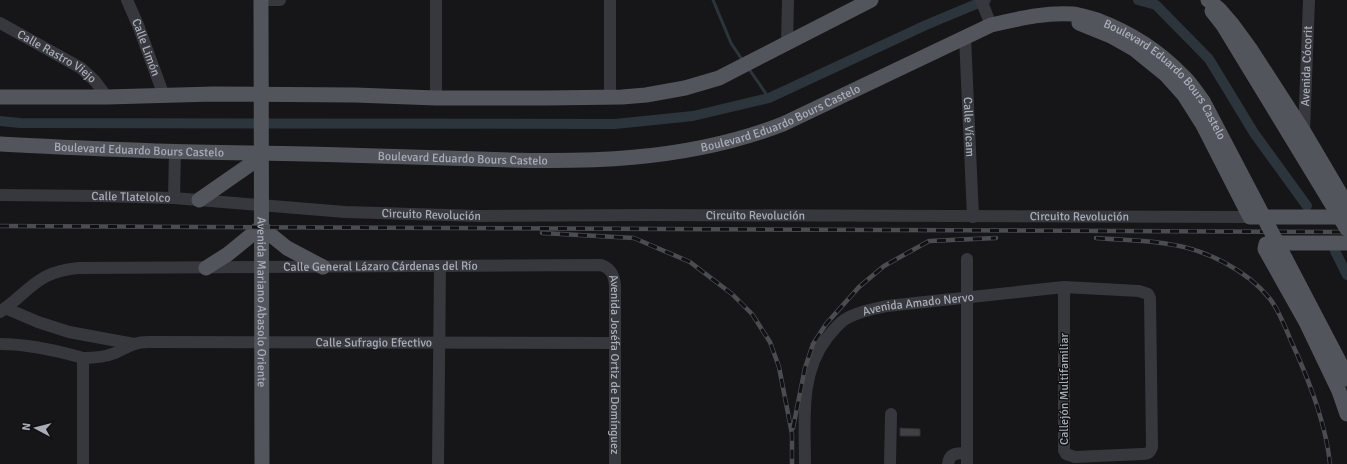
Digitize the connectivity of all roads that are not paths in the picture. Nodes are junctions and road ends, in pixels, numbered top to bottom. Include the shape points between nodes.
1 (126, 0) edge
2 (262, 0) edge
3 (280, 0) edge
4 (436, 0) edge
5 (610, 0) edge
6 (788, 0) edge
7 (871, 0) edge
8 (981, 0) edge
9 (1200, 0) edge
10 (1309, 0) edge
11 (1210, 6) edge
12 (1051, 14) junction
13 (990, 22) junction
14 (0, 23) edge
15 (966, 37) junction
16 (787, 44) junction
17 (164, 96) junction
18 (0, 97) edge
19 (107, 97) junction
20 (610, 97) junction
21 (261, 98) junction
22 (436, 98) junction
23 (1304, 132) junction
24 (0, 144) edge
25 (261, 150) junction
26 (175, 151) junction
27 (0, 195) edge
28 (174, 198) junction
29 (199, 200) junction
30 (1347, 205) edge
31 (261, 206) junction
32 (1347, 216) edge
33 (972, 217) junction
34 (1250, 217) junction
35 (262, 227) junction
36 (1347, 229) edge
37 (1347, 243) edge
38 (966, 259) dead end
39 (440, 266) junction
40 (607, 266) joint
41 (261, 267) junction
42 (323, 267) junction
43 (206, 268) junction
44 (1064, 288) junction
45 (967, 298) junction
46 (2, 310) edge
47 (262, 341) junction
48 (439, 342) junction
49 (615, 343) junction
50 (0, 344) edge
51 (134, 344) junction
52 (83, 358) junction
53 (1347, 379) edge
54 (891, 414) dead end
55 (1347, 414) edge
56 (1144, 457) edge
57 (967, 458) edge
58 (83, 464) edge
59 (262, 464) edge
60 (438, 464) edge
61 (615, 464) edge
62 (805, 464) edge
63 (890, 464) edge
64 (948, 464) edge

1 - 17 street, Calle Limón via 136,18
2 - 3 street
2 - 21 main road, Avenida Mariano Abasolo Oriente
4 - 22 street
5 - 20 street
6 - 16 street
7 - 16 main road
8 - 13 street
9 - 11 main road
10 - 23 street, Avenida Cócorit
11 - 23 main road via 1223,14 1246,43
11 - 36 main road, bridge
12 - 13 main road, Boulevard Eduardo Bours Castelo
12 - 34 main road via 1111,36 1134,49 1166,75 1184,95 1203,125
12 - 53 main road, Boulevard Eduardo Bours Castelo, bridge via 1074,14 1125,32 1162,57 1182,75 1203,101
13 - 15 main road, Boulevard Eduardo Bours Castelo
14 - 19 street, Calle Rastro Viejo via 81,68 96,81
15 - 25 main road, Boulevard Eduardo Bours Castelo via 784,124 728,143 672,153 616,159 537,161
15 - 33 street, Calle Vícam
16 - 20 main road via 719,78 696,85 660,93
17 - 19 main road
17 - 21 main road via 213,94
18 - 19 main road
20 - 22 main road
21 - 22 main road
21 - 25 main road, Avenida Mariano Abasolo Oriente
23 - 30 main road
24 - 26 main road, Boulevard Eduardo Bours Castelo
25 - 26 main road, Boulevard Eduardo Bours Castelo
25 - 29 main road via 231,179
25 - 31 main road, Avenida Mariano Abasolo Oriente
26 - 28 street
27 - 28 street, Calle Tlatelolco
28 - 29 street, Calle Tlatelolco
29 - 31 street, Calle Tlatelolco
31 - 33 street, Circuito Revolución via 345,212 472,216
31 - 35 main road, Avenida Mariano Abasolo Oriente
32 - 34 main road
33 - 34 street, Circuito Revolución
35 - 41 main road, Avenida Mariano Abasolo Oriente
35 - 42 main road via 287,248
35 - 43 main road
37 - 55 main road via 1269,243 1265,249 1306,322 1339,391
38 - 45 street
39 - 40 street, Calle General Lázaro Cárdenas del Río
39 - 42 street, Calle General Lázaro Cárdenas del Río
39 - 48 street
40 - 49 street, Avenida Joséfa Ortiz de Domínguez via 614,277
41 - 42 street, Calle General Lázaro Cárdenas del Río
41 - 43 street, Calle General Lázaro Cárdenas del Río
41 - 47 main road, Avenida Mariano Abasolo Oriente
43 - 46 street, Calle General Lázaro Cárdenas del Río via 65,269 38,280
44 - 45 street, Avenida Amado Nervo
44 - 56 street, Callejón Multifamiliar via 1064,450 1066,454 1075,457
44 - 56 street, Avenida Amado Nervo via 1139,291 1148,294 1151,304 1152,447
45 - 57 street
45 - 62 street, Avenida Amado Nervo via 869,310 843,321 833,331 817,353 807,382
46 - 51 street, Calle Sufragio Efectivo via 69,332
47 - 48 street, Calle Sufragio Efectivo
47 - 51 street, Calle Sufragio Efectivo
47 - 59 main road, Avenida Mariano Abasolo Oriente
48 - 49 street, Calle Sufragio Efectivo
48 - 60 street
49 - 61 street, Avenida Joséfa Ortiz de Domínguez
50 - 52 street, Calle Sufragio Efectivo via 41,347
51 - 52 street, Calle Sufragio Efectivo via 108,356
52 - 58 street
54 - 63 street
57 - 64 street via 955,453 948,459

